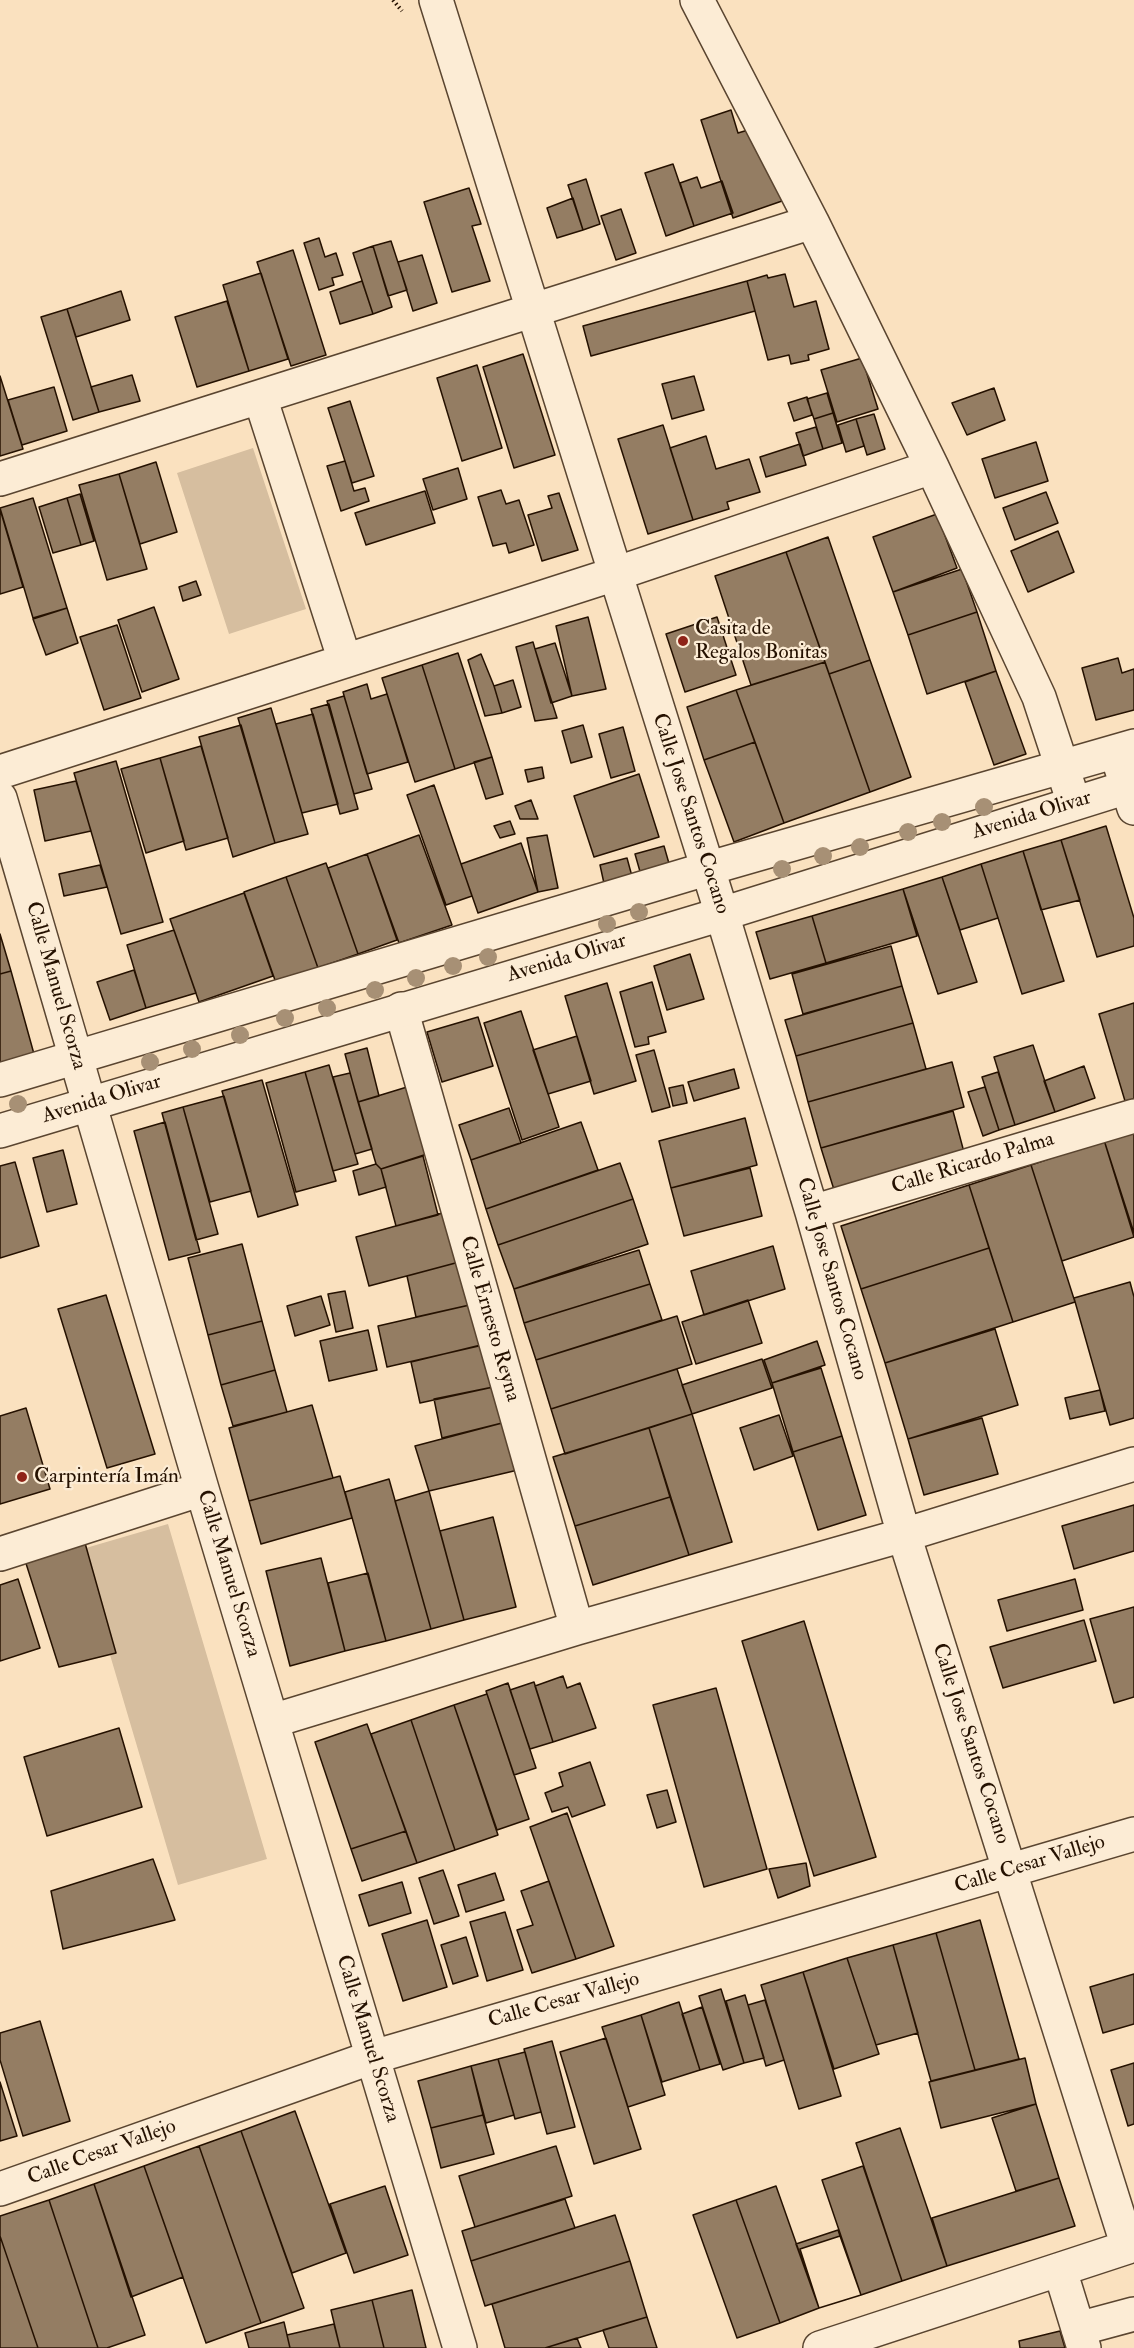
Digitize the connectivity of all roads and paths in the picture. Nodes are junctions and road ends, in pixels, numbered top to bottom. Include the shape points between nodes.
1 (436, 0) edge
2 (697, 0) edge
3 (812, 222) junction
4 (533, 311) junction
5 (260, 397) junction
6 (932, 467) junction
7 (0, 479) edge
8 (615, 574) junction
9 (345, 662) junction
10 (1125, 749) edge
11 (1064, 767) junction
12 (0, 772) edge
13 (1132, 793) edge
14 (0, 798) edge
15 (1074, 803) junction
16 (706, 869) junction
17 (722, 914) junction
18 (401, 1009) junction
19 (76, 1057) junction
20 (0, 1080) edge
21 (90, 1104) junction
22 (1134, 1116) edge
23 (0, 1131) edge
24 (812, 1212) junction
25 (1134, 1464) edge
26 (202, 1489) junction
27 (904, 1535) junction
28 (0, 1554) edge
29 (577, 1628) junction
30 (272, 1721) junction
31 (1134, 1834) edge
32 (1010, 1872) junction
33 (372, 2057) junction
34 (0, 2189) edge
35 (1060, 2270) junction
36 (1134, 2314) edge
37 (1081, 2338) edge
38 (460, 2348) edge
39 (819, 2348) edge

1 - 4 street, Calle Jose Santos Cocano
2 - 3 street
3 - 4 street
3 - 6 street
4 - 5 street
4 - 8 street, Calle Jose Santos Cocano
5 - 7 street
5 - 9 street
6 - 8 street
6 - 11 street via 1039,697
8 - 9 street
8 - 16 street, Calle Jose Santos Cocano
9 - 12 street
10 - 11 street, Avenida Olivar
10 - 13 street
11 - 15 street
11 - 16 street, Avenida Olivar
13 - 15 street, Avenida Olivar
14 - 19 street, Calle Manuel Scorza
15 - 17 street, Avenida Olivar
16 - 17 street, Calle Jose Santos Cocano
16 - 19 street, Avenida Olivar
17 - 18 street, Avenida Olivar
17 - 24 street, Calle Jose Santos Cocano
18 - 21 street, Avenida Olivar
18 - 29 street, Calle Ernesto Reyna
19 - 20 street, Avenida Olivar
19 - 21 street, Calle Manuel Scorza
21 - 23 street, Avenida Olivar
21 - 26 street, Calle Manuel Scorza
22 - 24 street, Calle Ricardo Palma
24 - 27 street, Calle Jose Santos Cocano
25 - 27 street
26 - 28 street
26 - 30 street, Calle Manuel Scorza
27 - 29 street
27 - 32 street, Calle Jose Santos Cocano
29 - 30 street
30 - 33 street, Calle Manuel Scorza
31 - 32 street, Calle Cesar Vallejo
32 - 33 street, Calle Cesar Vallejo
32 - 35 street, Calle Jose Santos Cocano via 1128,2247
33 - 34 street, Calle Cesar Vallejo
33 - 38 street, Calle Manuel Scorza
35 - 37 street
35 - 39 street
36 - 37 street

